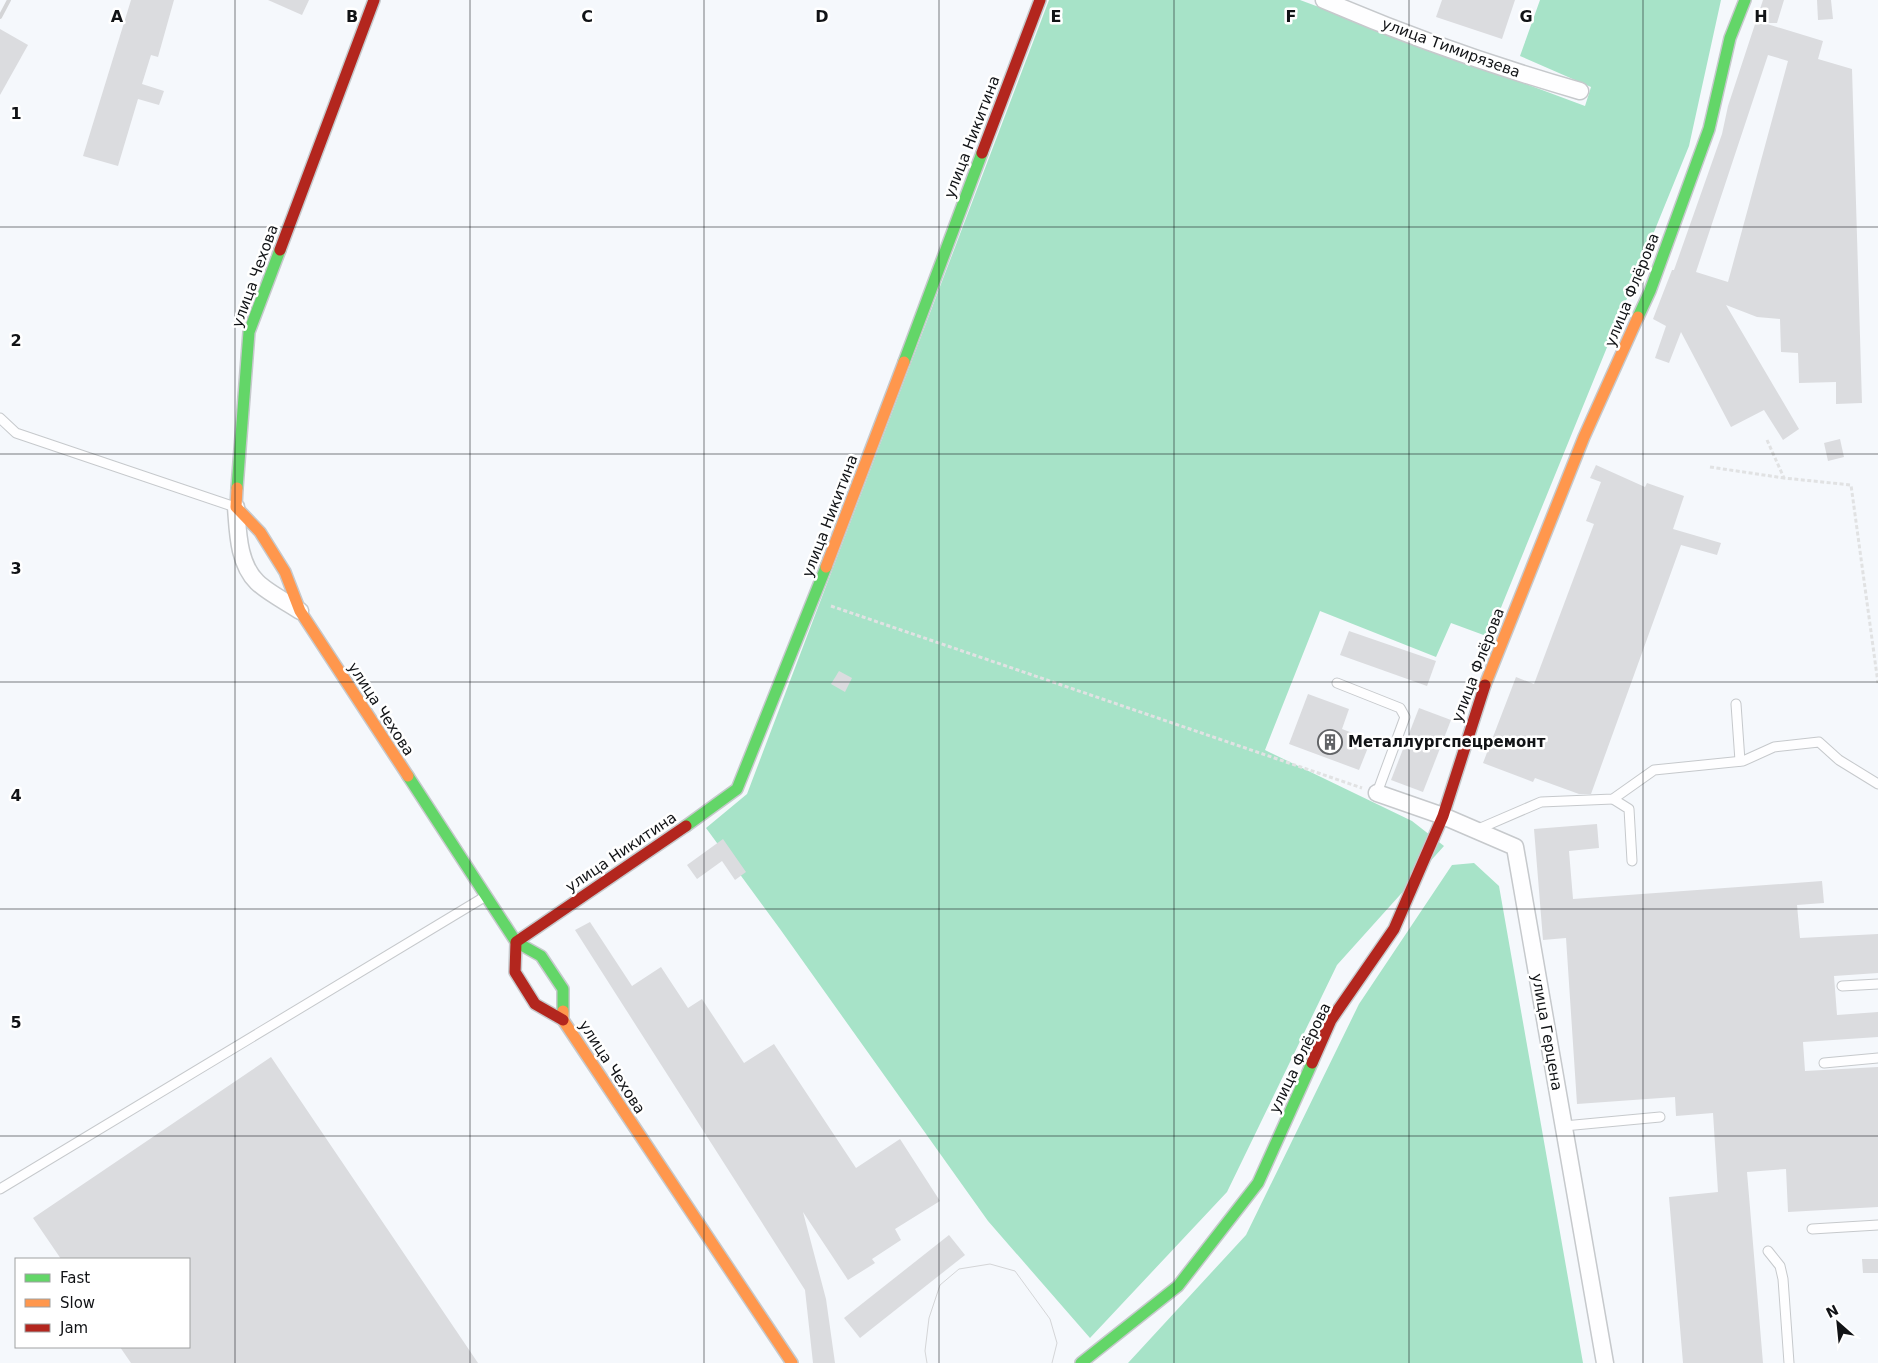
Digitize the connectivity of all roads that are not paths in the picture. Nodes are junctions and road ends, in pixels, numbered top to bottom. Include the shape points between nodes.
1 (374, 0) edge
2 (1040, 0) edge
3 (1324, 0) edge
4 (1745, 0) edge
5 (1580, 91) dead end
6 (0, 418) edge
7 (236, 507) junction
8 (300, 611) junction
9 (1337, 683) dead end
10 (1736, 704) dead end
11 (1740, 762) junction
12 (1878, 784) edge
13 (1377, 793) joint
14 (1613, 799) junction
15 (1444, 816) junction
16 (1476, 830) junction
17 (1632, 861) dead end
18 (486, 896) junction
19 (516, 942) junction
20 (1878, 984) edge
21 (1842, 986) dead end
22 (563, 1020) junction
23 (1878, 1058) edge
24 (1824, 1063) dead end
25 (1660, 1116) dead end
26 (1564, 1126) junction
27 (0, 1189) edge
28 (1878, 1225) edge
29 (1812, 1229) dead end
30 (1768, 1251) dead end
31 (792, 1363) edge
32 (1082, 1363) edge
33 (1605, 1363) edge
34 (1789, 1363) edge

1 - 7 street, улица Чехова via 248,332
2 - 19 street, улица Никитина via 814,600 737,789
3 - 5 street, улица Тимирязева via 1515,72
4 - 15 street, улица Флёрова via 1730,38 1709,129 1650,291 1584,437 1478,702
6 - 7 lane via 16,433
7 - 8 street, улица Чехова via 260,532 280,564
7 - 8 street via 244,562 257,582
8 - 18 street, улица Чехова
9 - 13 lane via 1400,708 1405,717
10 - 11 lane
11 - 12 lane via 1774,747 1820,742 1839,760
11 - 14 lane via 1654,770
13 - 15 street, улица Герцена
14 - 16 lane via 1541,802
14 - 17 lane via 1628,809
15 - 16 street, улица Герцена
15 - 32 street, улица Флёрова via 1394,929 1331,1020 1258,1183 1178,1286
16 - 26 street, улица Герцена via 1515,847
18 - 19 street, улица Чехова
18 - 27 lane
19 - 22 street, улица Чехова via 541,956 563,989
19 - 22 street via 514,972 535,1004
20 - 21 lane
22 - 31 street, улица Чехова
23 - 24 lane
25 - 26 lane
26 - 33 street, улица Герцена
28 - 29 lane
30 - 34 lane via 1780,1266 1783,1279

